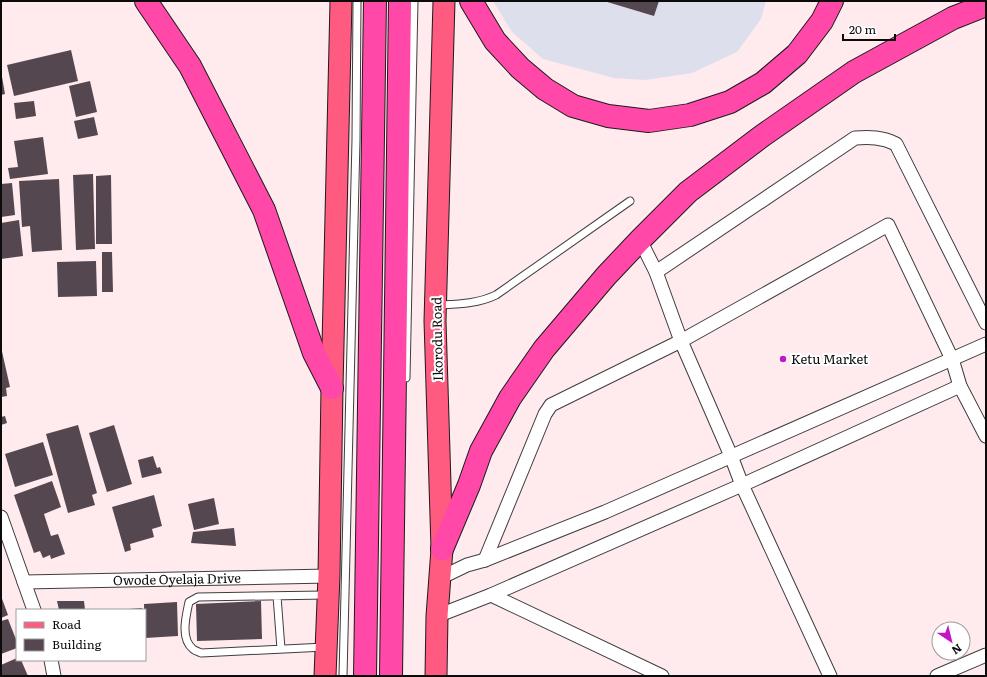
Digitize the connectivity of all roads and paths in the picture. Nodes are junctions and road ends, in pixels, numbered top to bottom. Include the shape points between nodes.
1 (146, 1) edge
2 (341, 1) edge
3 (358, 1) edge
4 (375, 1) edge
5 (400, 1) edge
6 (414, 1) edge
7 (444, 1) edge
8 (471, 1) edge
9 (832, 1) edge
10 (986, 5) edge
11 (630, 202) dead end
12 (640, 240) junction
13 (656, 272) junction
14 (436, 305) junction
15 (986, 324) edge
16 (681, 341) junction
17 (986, 344) edge
18 (952, 359) junction
19 (406, 382) dead end
20 (960, 386) junction
21 (332, 388) junction
22 (986, 436) edge
23 (731, 456) junction
24 (742, 485) junction
25 (1, 518) edge
26 (442, 549) junction
27 (485, 560) junction
28 (440, 578) junction
29 (24, 582) junction
30 (329, 586) junction
31 (491, 595) junction
32 (277, 596) junction
33 (34, 609) edge
34 (438, 616) junction
35 (326, 647) junction
36 (281, 649) junction
37 (986, 655) edge
38 (51, 661) edge
39 (54, 676) edge
40 (325, 676) edge
41 (343, 676) edge
42 (365, 676) edge
43 (392, 676) edge
44 (436, 676) edge
45 (662, 676) edge
46 (830, 676) edge
47 (937, 676) edge

1 - 21 highway via 190,66 264,210 314,353
2 - 21 main road
3 - 41 lane
4 - 42 highway
5 - 43 highway
6 - 19 lane
7 - 14 main road, Ikorodu Road
8 - 9 highway via 495,40 520,68 545,89 573,106 608,116 649,121 690,115 730,102 763,83 797,54 822,21
10 - 12 highway via 953,18 854,72 762,136 688,192
11 - 14 lane via 496,295 470,303
12 - 13 street
12 - 26 highway via 544,349 510,398 481,451
13 - 15 street via 855,138 886,139 896,144
13 - 16 street
14 - 26 main road, Ikorodu Road
16 - 18 street via 888,225
16 - 23 street
16 - 27 street via 550,405
17 - 18 street
18 - 20 street
18 - 23 street
20 - 22 street
20 - 24 street
21 - 30 main road
23 - 24 street
23 - 27 street via 605,512
24 - 31 street
24 - 46 street
25 - 29 street
26 - 28 main road, Ikorodu Road
27 - 28 street
28 - 34 main road, Ikorodu Road
29 - 30 street, Owode Oyelaja Drive
29 - 33 street
30 - 32 lane
30 - 35 main road
31 - 34 street
31 - 45 street
32 - 36 lane
32 - 36 lane via 198,597 189,602 185,639 192,648 201,653
34 - 44 main road, Ikorodu Road
35 - 36 lane
35 - 40 main road
37 - 47 street
38 - 39 street

